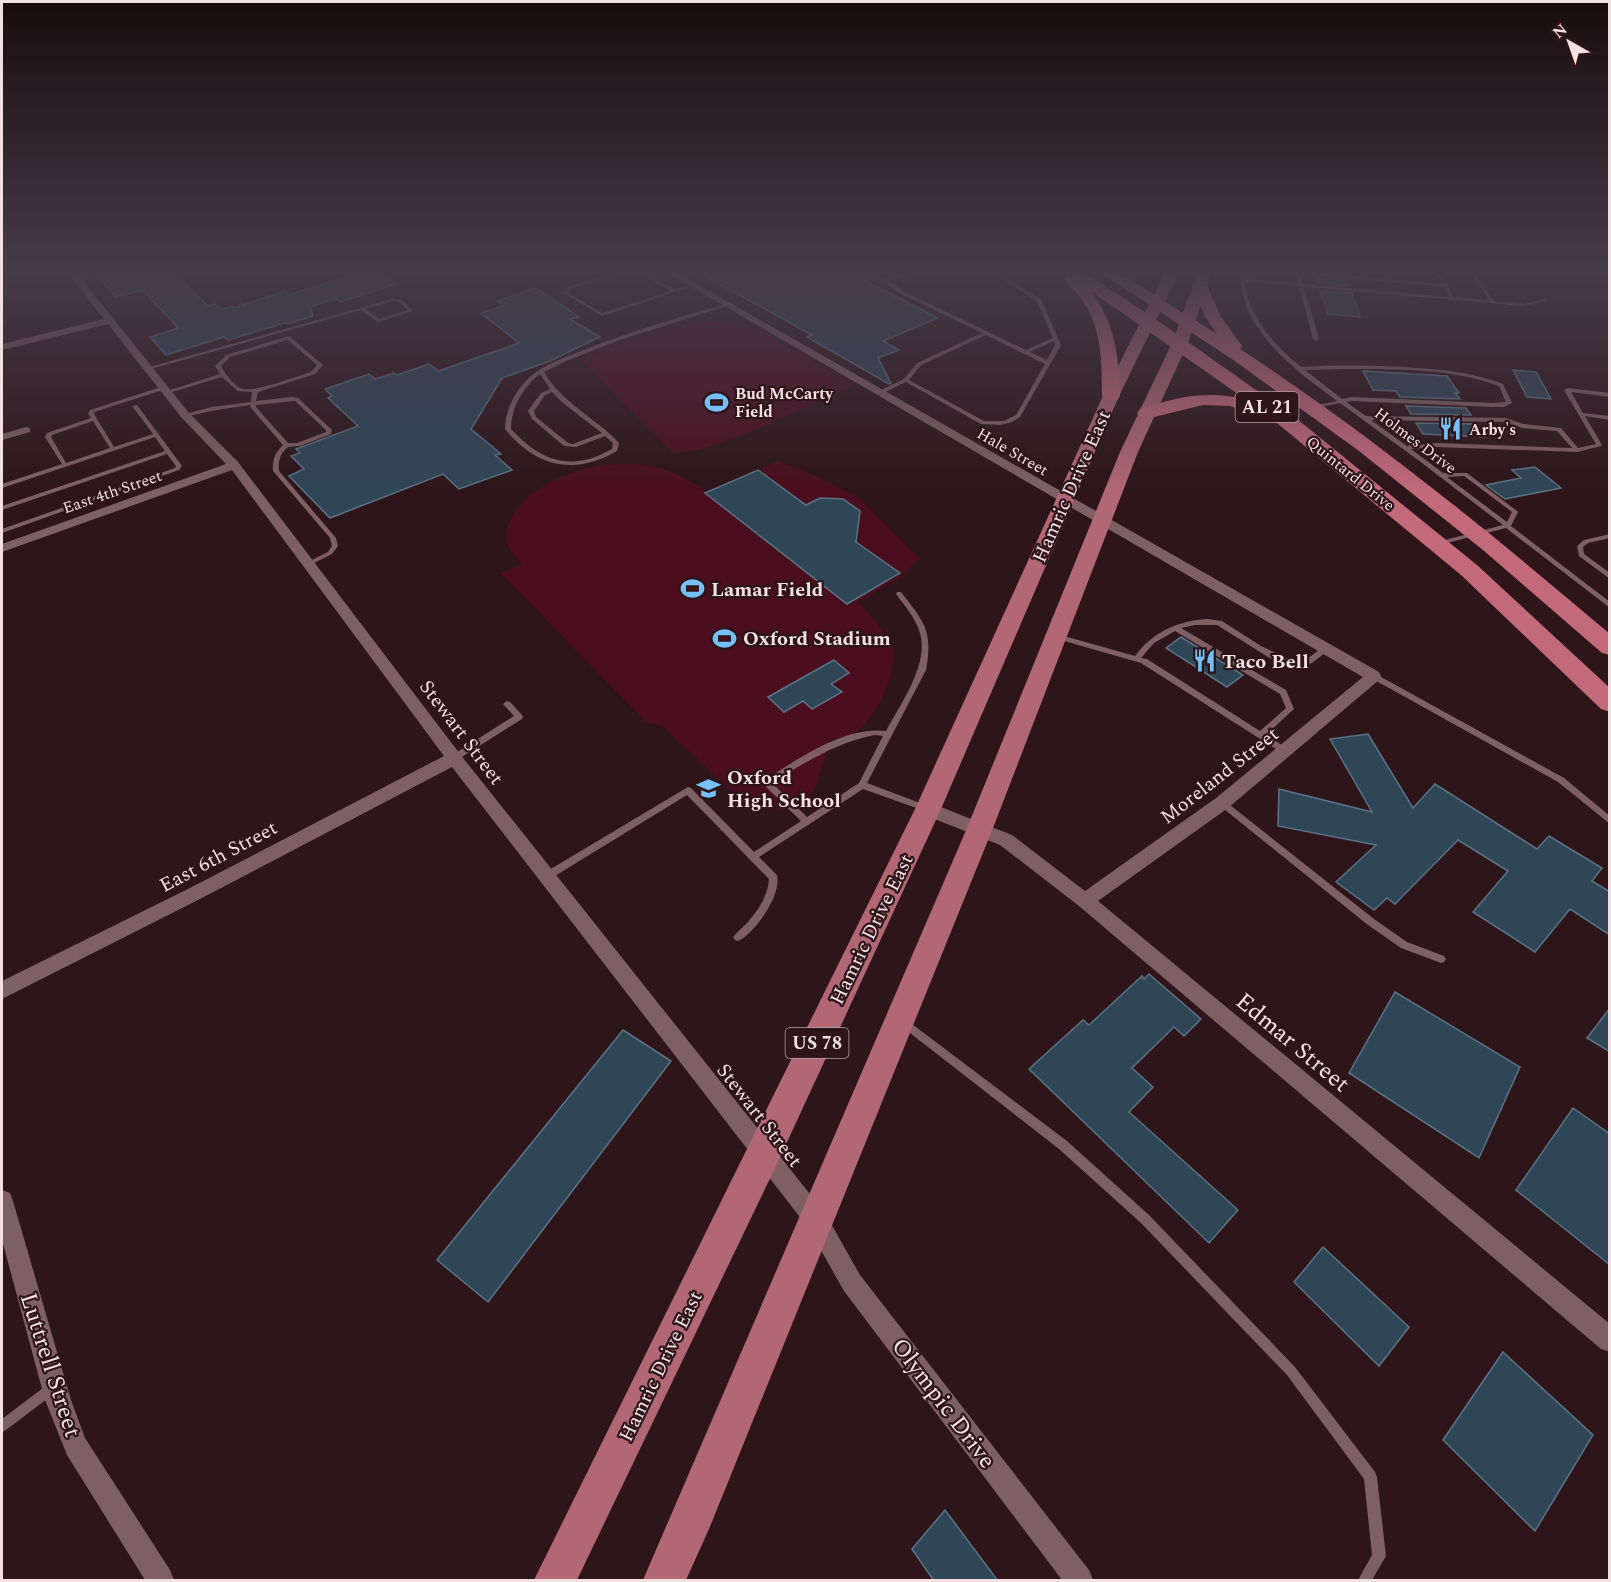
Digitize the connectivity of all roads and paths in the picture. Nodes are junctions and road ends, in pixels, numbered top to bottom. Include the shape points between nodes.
1 (131, 345) edge
2 (231, 345) edge
3 (266, 345) edge
4 (297, 345) edge
5 (603, 345) edge
6 (796, 345) edge
7 (960, 345) edge
8 (1011, 345) edge
9 (1042, 345) edge
10 (1058, 345) edge
11 (1109, 345) edge
12 (1137, 345) edge
13 (1179, 345) edge
14 (1183, 345) edge
15 (1220, 345) edge
16 (1234, 345) edge
17 (1275, 345) edge
18 (1026, 352) junction
19 (1048, 363) junction
20 (149, 368) junction
21 (1256, 369) junction
22 (1300, 369) junction
23 (541, 372) junction
24 (224, 375) junction
25 (906, 380) junction
26 (165, 390) junction
27 (552, 390) junction
28 (255, 391) junction
29 (879, 393) junction
30 (1610, 394) edge
31 (1111, 396) junction
32 (1341, 401) junction
33 (253, 404) junction
34 (135, 406) dead end
35 (1311, 408) junction
36 (1146, 413) junction
37 (1581, 414) junction
38 (185, 415) junction
39 (1365, 418) junction
40 (1610, 418) edge
41 (94, 419) junction
42 (1290, 423) junction
43 (27, 430) dead end
44 (608, 433) junction
45 (155, 435) junction
46 (2, 437) edge
47 (286, 445) junction
48 (1406, 448) junction
49 (113, 449) junction
50 (1577, 450) junction
51 (168, 452) junction
52 (65, 465) junction
53 (234, 465) junction
54 (1441, 475) junction
55 (2, 486) edge
56 (1065, 500) junction
57 (2, 508) edge
58 (1101, 520) junction
59 (1508, 526) junction
60 (2, 531) edge
61 (1474, 533) junction
62 (1610, 536) edge
63 (1437, 544) junction
64 (2, 548) edge
65 (308, 564) junction
66 (1610, 577) edge
67 (899, 594) dead end
68 (1610, 606) edge
69 (1176, 628) junction
70 (1057, 636) junction
71 (1602, 637) edge
72 (1326, 649) junction
73 (1136, 659) junction
74 (1374, 676) junction
75 (1610, 703) edge
76 (507, 704) dead end
77 (888, 734) junction
78 (1261, 735) junction
79 (1285, 751) junction
80 (454, 758) junction
81 (862, 785) junction
82 (1222, 803) junction
83 (928, 809) junction
84 (1610, 821) edge
85 (807, 822) junction
86 (980, 828) junction
87 (753, 857) junction
88 (547, 876) junction
89 (1086, 901) junction
90 (738, 937) dead end
91 (1441, 959) dead end
92 (2, 990) edge
93 (900, 1020) junction
94 (764, 1154) junction
95 (2, 1201) edge
96 (817, 1221) junction
97 (1610, 1340) edge
98 (54, 1387) junction
99 (2, 1426) edge
100 (160, 1581) edge
101 (555, 1581) edge
102 (664, 1581) edge
103 (1079, 1581) edge
104 (1365, 1581) edge

1 - 20 street, Stewart Street
2 - 20 lane
3 - 24 lane via 228,356 218,366
4 - 28 lane via 320,365 313,373
5 - 23 lane
6 - 29 street, Hale Street
7 - 25 lane via 919,364
8 - 18 lane
9 - 18 lane
10 - 19 lane
11 - 31 highway
12 - 31 main road, Hamric Drive East / US 78
13 - 36 main road, Hamric Drive East
14 - 42 highway, Quintard Drive / AL 21
15 - 21 highway, Quintard Drive / AL 21
16 - 21 highway
17 - 22 lane, Holmes Drive
18 - 19 lane
19 - 25 lane via 1018,416 1000,424 982,423
20 - 26 street, Stewart Street
21 - 35 highway, Quintard Drive / AL 21
22 - 32 lane, Holmes Drive
22 - 32 lane via 1334,367 1473,375 1501,385 1509,403
23 - 27 lane
23 - 44 lane via 523,390 507,421 513,436 537,456 553,463 573,464 592,462 615,450 616,442
24 - 26 lane
24 - 28 lane via 240,390
25 - 29 lane
26 - 38 street, Stewart Street
26 - 41 lane via 95,409 91,414
27 - 44 lane
27 - 44 lane via 543,394 531,411 566,445 574,446
28 - 33 lane
29 - 56 street, Hale Street
30 - 37 lane via 1567,390
31 - 56 main road, Hamric Drive East / US 78
32 - 35 lane
32 - 39 lane, Holmes Drive
33 - 38 lane
33 - 47 lane
33 - 47 lane via 300,400 329,430 298,445
34 - 45 lane
35 - 61 highway, Quintard Drive / AL 21
36 - 42 highway via 1179,401 1213,399 1247,405
36 - 58 main road, Hamric Drive East
37 - 40 lane
37 - 50 lane via 1599,445
38 - 53 street, Stewart Street
39 - 48 lane, Holmes Drive
39 - 50 lane via 1506,420 1522,426 1559,429
41 - 49 lane
41 - 52 lane via 49,434
42 - 63 highway, Quintard Drive / AL 21
43 - 46 street
45 - 49 lane
45 - 51 lane
47 - 65 lane via 274,462 276,471 333,538 335,546 330,553
48 - 50 lane via 1436,445
48 - 54 lane, Holmes Drive
49 - 52 lane
51 - 57 lane
51 - 60 lane via 179,466 177,469
52 - 55 lane
53 - 64 street, East 4th Street
53 - 65 street, Stewart Street
54 - 59 lane, Holmes Drive
54 - 59 lane via 1466,474 1515,512
56 - 58 street, Hale Street
56 - 83 main road, Hamric Drive East / US 78
58 - 70 main road, Hamric Drive East
58 - 72 street, Hale Street
59 - 61 lane
59 - 68 lane, Holmes Drive
61 - 63 lane
61 - 71 highway, Quintard Drive / AL 21
62 - 66 lane via 1580,546 1581,555
63 - 75 highway, Quintard Drive / AL 21
65 - 80 street, Stewart Street
67 - 77 lane via 926,635 926,652 922,670
69 - 72 lane via 1209,621 1219,623 1296,666
69 - 73 lane via 1144,646
69 - 78 lane via 1288,698 1290,709
70 - 73 lane
70 - 86 main road, Hamric Drive East
72 - 74 street, Hale Street
73 - 78 lane via 1162,671
74 - 79 street, Moreland Street
74 - 84 lane via 1561,780
76 - 80 lane via 519,717
77 - 81 lane
77 - 85 lane via 877,730 818,750 766,783
78 - 79 lane
79 - 82 street, Moreland Street
80 - 88 street, Stewart Street
80 - 92 street, East 6th Street
81 - 83 lane
81 - 85 lane
82 - 89 street, Moreland Street
82 - 91 lane via 1371,922 1404,945
83 - 86 street, Edmar Street
83 - 94 main road, Hamric Drive East / US 78
85 - 87 lane
86 - 89 street, Edmar Street via 1006,840
86 - 93 main road, Hamric Drive East
87 - 88 lane via 688,790
87 - 90 lane via 774,878 775,887 749,930
88 - 94 street, Stewart Street
89 - 97 street, Edmar Street
93 - 96 main road, Hamric Drive East
93 - 104 lane via 1063,1145 1145,1219 1291,1371 1371,1477 1379,1556
94 - 96 street, Stewart Street
94 - 101 main road, Hamric Drive East / US 78
95 - 98 street, Luttrell Street
96 - 102 main road, Hamric Drive East
96 - 103 street, Olympic Drive via 852,1283
98 - 99 lane
98 - 100 street, Luttrell Street via 76,1446

